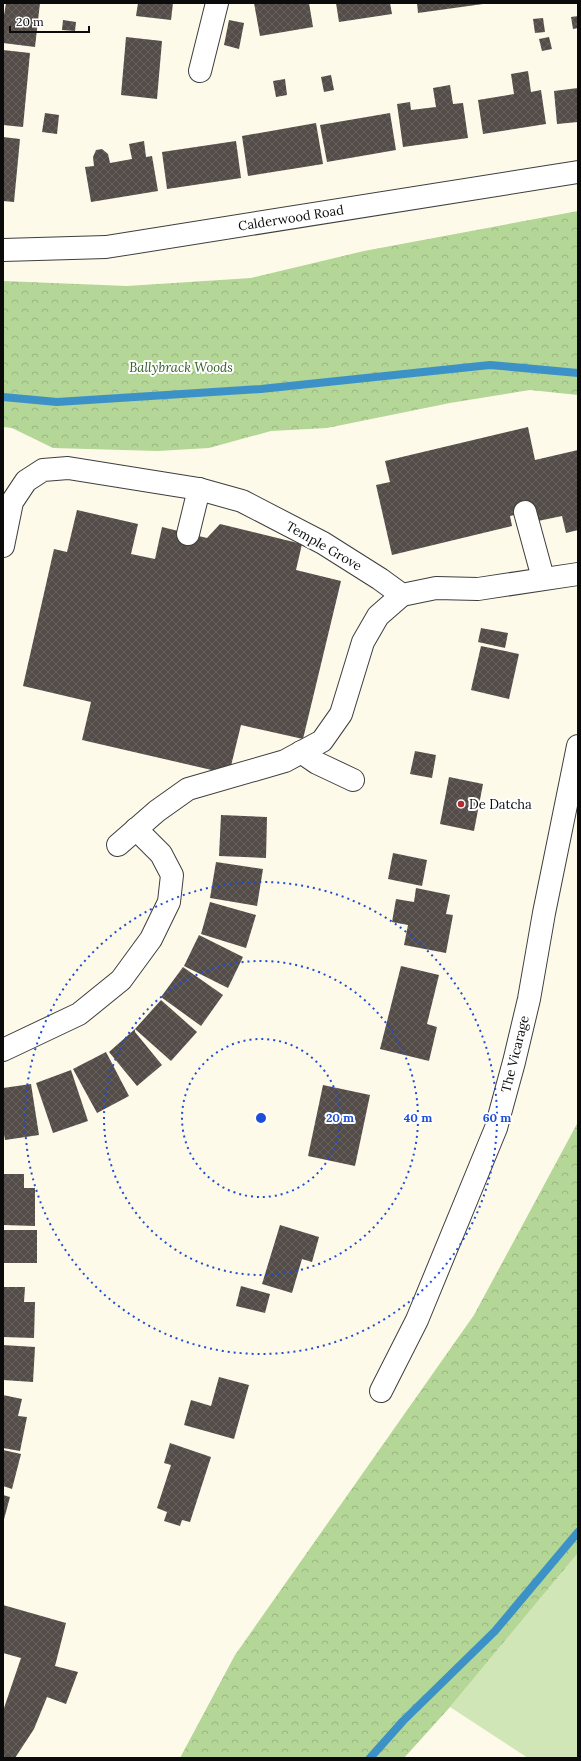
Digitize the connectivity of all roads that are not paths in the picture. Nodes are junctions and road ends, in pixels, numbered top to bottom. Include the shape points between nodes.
1 (217, 3) edge
2 (200, 72) dead end
3 (578, 172) edge
4 (3, 250) edge
5 (199, 489) junction
6 (525, 512) dead end
7 (188, 534) dead end
8 (3, 546) edge
9 (578, 574) edge
10 (543, 578) junction
11 (402, 595) junction
12 (578, 746) edge
13 (301, 752) junction
14 (354, 780) dead end
15 (136, 829) junction
16 (118, 845) dead end
17 (3, 1050) edge
18 (382, 1391) dead end

1 - 2 street
3 - 4 street, Calderwood Road via 106,247
5 - 7 street
5 - 8 street, Temple Grove via 68,468 43,470 26,481 12,502
5 - 11 street, Temple Grove via 242,501 323,543
6 - 10 street
9 - 10 street
10 - 11 street via 478,589 436,588
11 - 13 street via 378,616 363,642 341,714 322,741
12 - 18 street, The Vicarage via 529,999 496,1128 417,1320
13 - 14 street
13 - 15 street via 285,761 188,789
15 - 16 street
15 - 17 street via 161,854 172,875 169,902 151,939 121,980 79,1014

